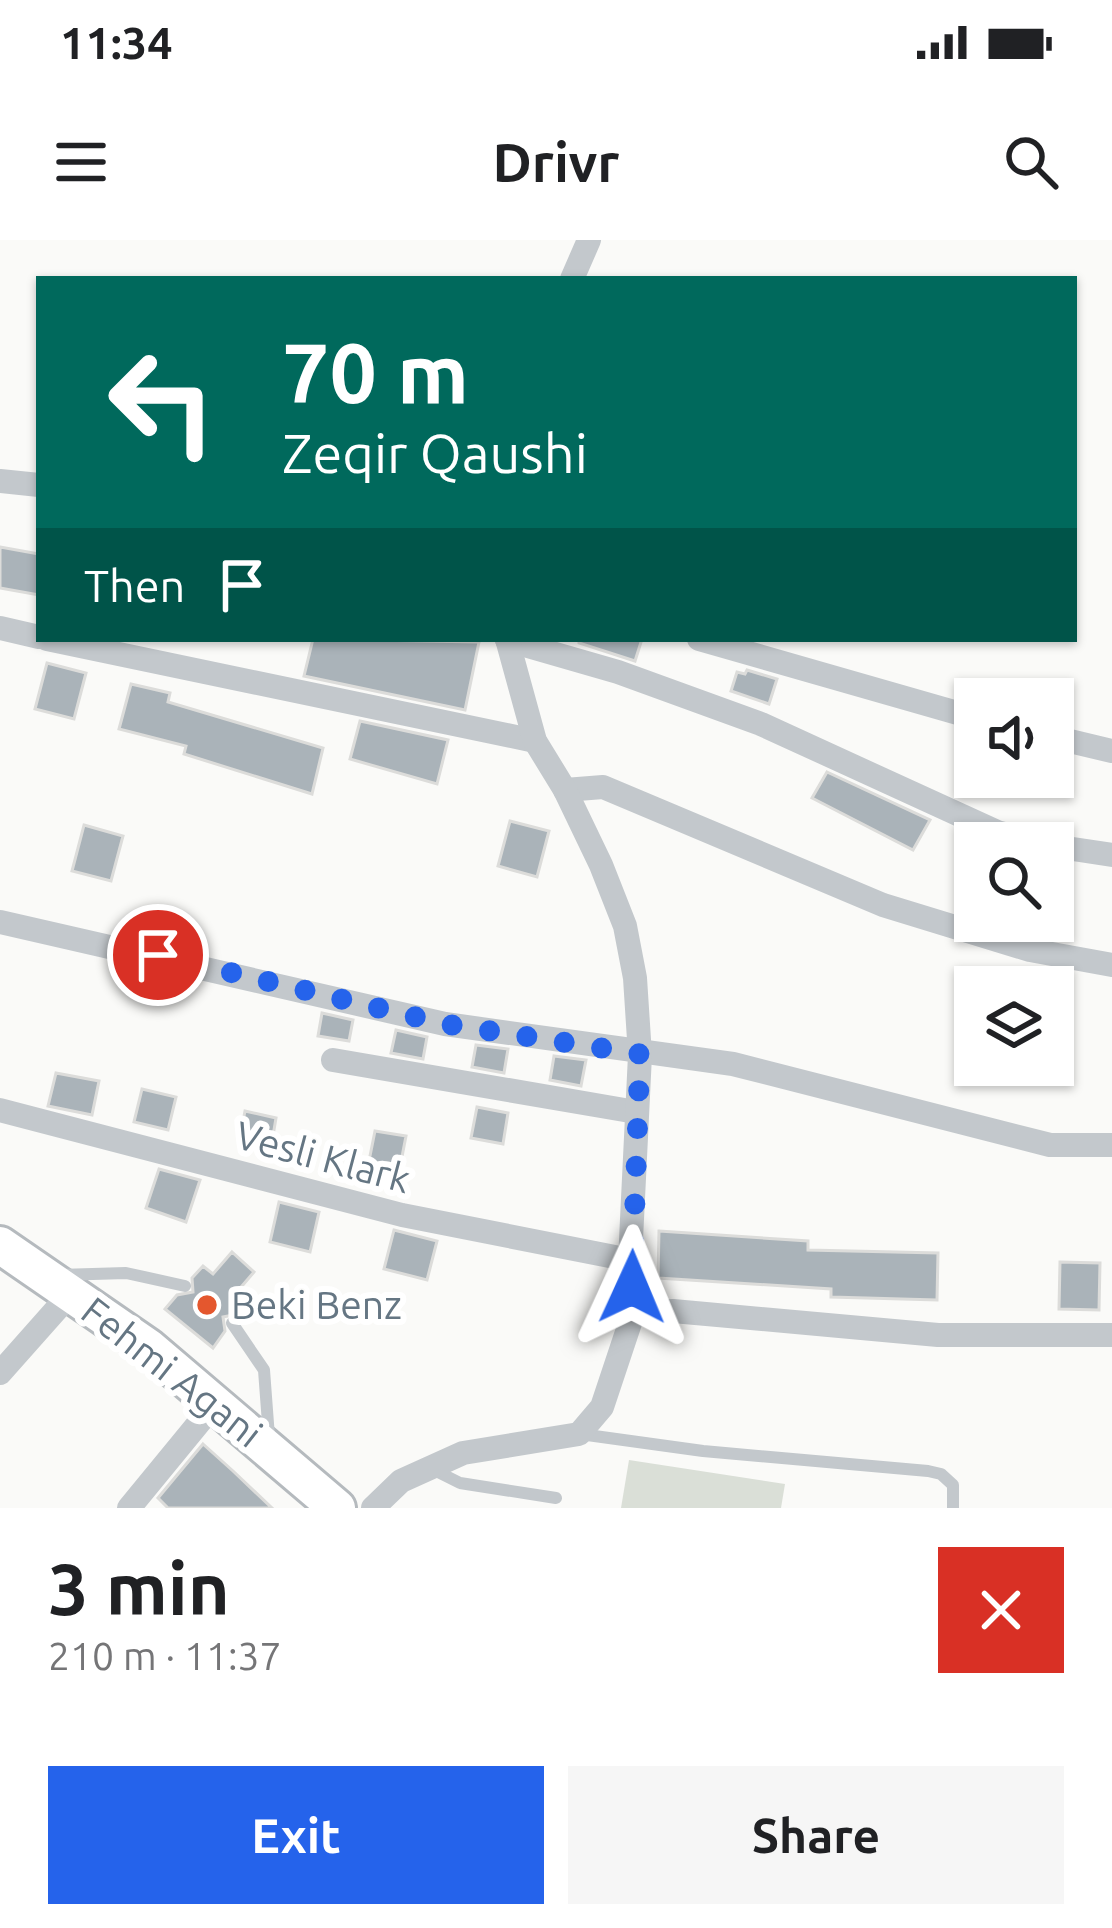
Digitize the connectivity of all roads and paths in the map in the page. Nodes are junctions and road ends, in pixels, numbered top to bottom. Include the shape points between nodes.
1 (589, 240) edge
2 (573, 276) edge
3 (0, 481) edge
4 (36, 485) edge
5 (0, 628) edge
6 (36, 636) edge
7 (62, 642) edge
8 (508, 642) edge
9 (515, 642) edge
10 (709, 642) edge
11 (954, 712) edge
12 (535, 741) junction
13 (1074, 742) edge
14 (1112, 751) edge
15 (566, 790) junction
16 (975, 822) edge
17 (1074, 849) edge
18 (1112, 855) edge
19 (0, 922) edge
20 (1112, 965) edge
21 (640, 1054) junction
22 (333, 1060) dead end
23 (0, 1110) edge
24 (636, 1112) junction
25 (1112, 1145) edge
26 (0, 1245) edge
27 (630, 1260) junction
28 (58, 1284) junction
29 (185, 1286) dead end
30 (633, 1313) junction
31 (232, 1323) dead end
32 (1112, 1335) edge
33 (0, 1373) edge
34 (216, 1402) junction
35 (579, 1433) junction
36 (269, 1447) junction
37 (428, 1467) junction
38 (556, 1498) dead end
39 (129, 1508) edge
40 (337, 1508) edge
41 (373, 1508) edge
42 (953, 1508) edge

1 - 2 street
3 - 4 street
5 - 6 street
7 - 12 street
8 - 12 street
9 - 16 street via 742,716
10 - 11 street
12 - 15 street
13 - 14 street
15 - 20 street via 603,787 883,905 1030,950
15 - 21 street via 625,926
17 - 18 street
19 - 21 street via 445,1024
21 - 24 street
21 - 25 street via 734,1064 1050,1145
22 - 24 street
23 - 27 street, Vesli Klark via 402,1216
24 - 27 street
26 - 28 main road, Fehmi Agani
27 - 30 street
28 - 29 lane via 126,1273
28 - 33 street
28 - 34 main road, Fehmi Agani
30 - 32 street via 938,1335
30 - 35 street via 602,1407
31 - 36 lane via 264,1370
34 - 36 main road, Fehmi Agani
34 - 39 street
35 - 37 street
35 - 42 lane via 941,1474 953,1485
36 - 40 main road, Fehmi Agani
37 - 38 lane via 460,1483
37 - 41 street

